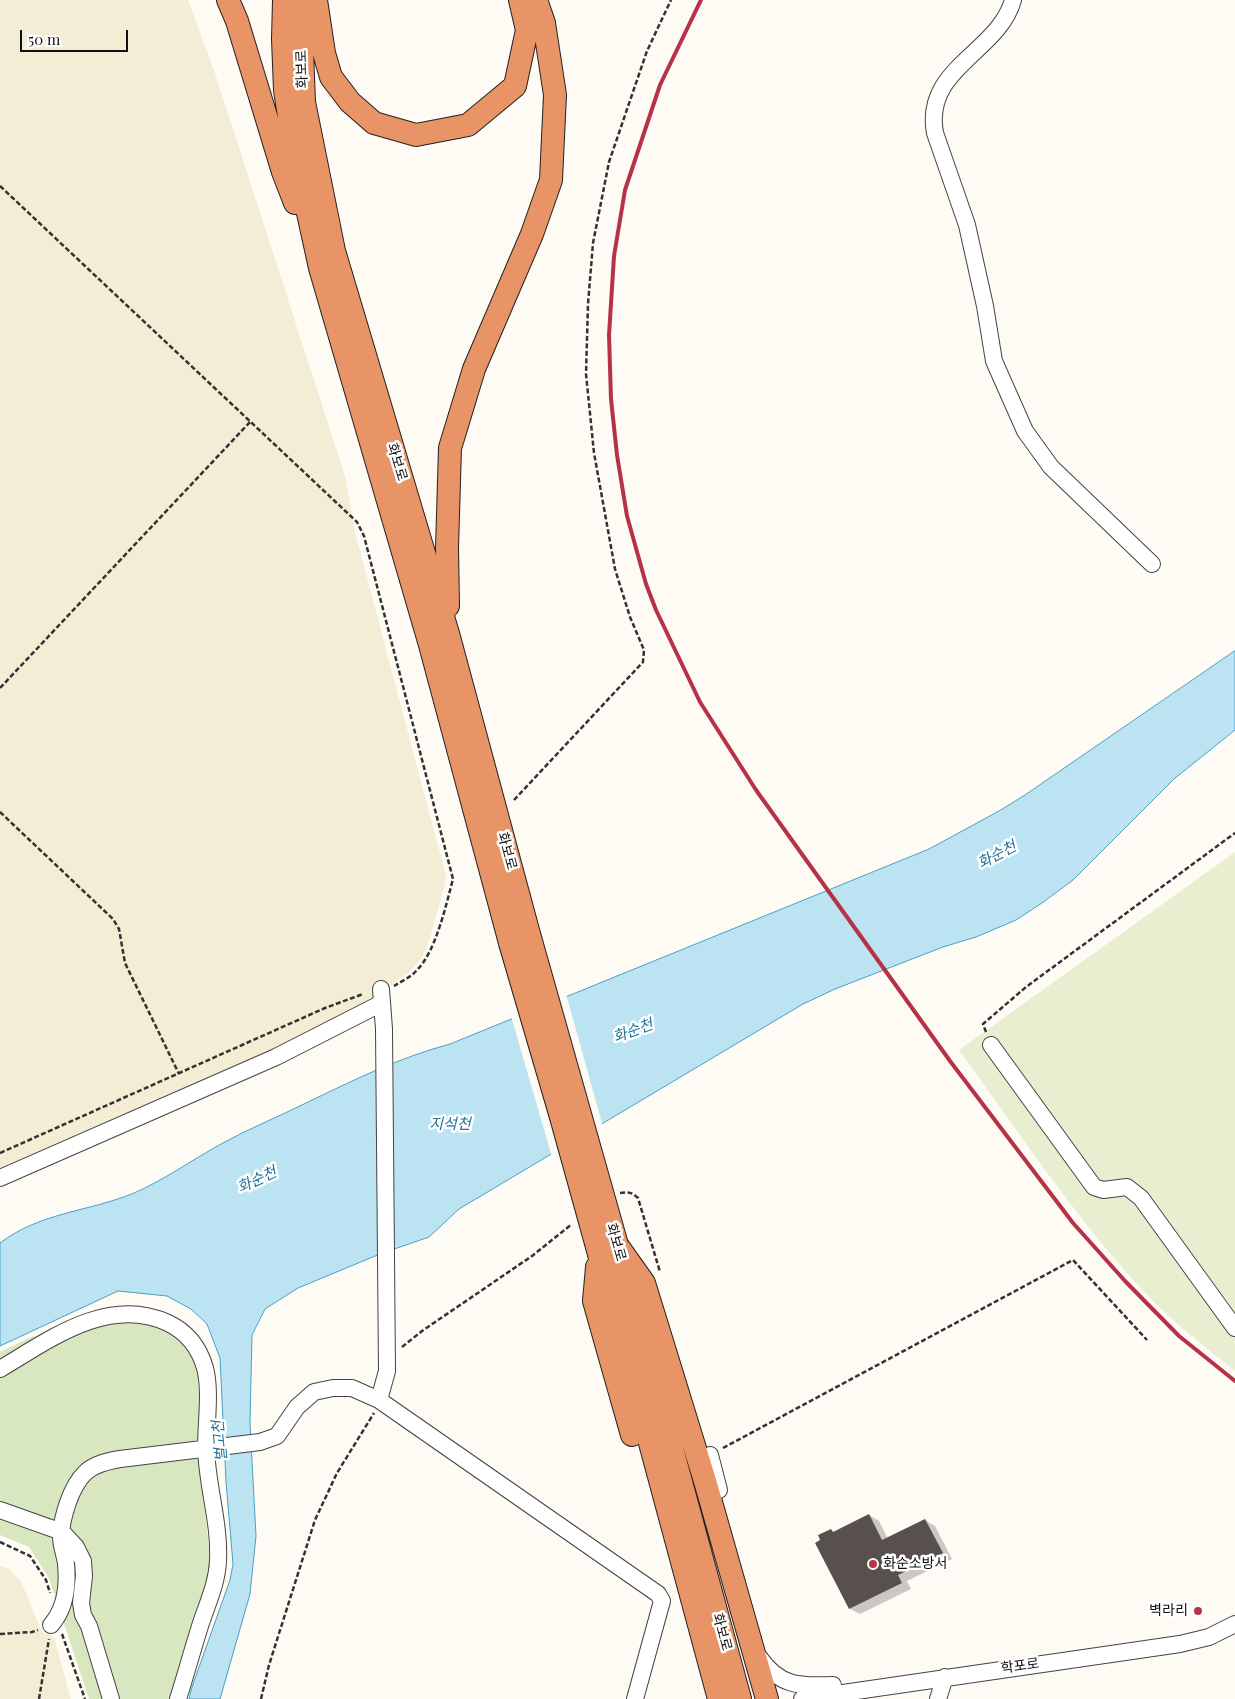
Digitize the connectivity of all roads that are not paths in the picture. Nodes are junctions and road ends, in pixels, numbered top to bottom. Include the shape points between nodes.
1 (228, 0) edge
2 (284, 0) edge
3 (303, 0) edge
4 (316, 0) edge
5 (520, 0) edge
6 (536, 0) edge
7 (1012, 0) edge
8 (320, 268) junction
9 (1152, 564) dead end
10 (449, 637) junction
11 (520, 938) junction
12 (991, 1045) road end
13 (0, 1178) edge
14 (608, 1250) junction
15 (1235, 1328) edge
16 (0, 1369) edge
17 (379, 1400) junction
18 (210, 1449) junction
19 (710, 1455) road end
20 (709, 1493) junction
21 (0, 1510) edge
22 (62, 1532) junction
23 (54, 1622) road end
24 (1235, 1624) edge
25 (752, 1646) junction
26 (719, 1658) junction
27 (945, 1677) junction
28 (900, 1684) junction
29 (112, 1699) edge
30 (178, 1699) edge
31 (635, 1699) edge
32 (706, 1699) edge
33 (719, 1699) edge
34 (740, 1699) edge
35 (767, 1699) edge
36 (802, 1699) edge
37 (848, 1699) edge
38 (938, 1699) edge

1 - 8 highway via 283,172
2 - 8 highway, 화보로 via 285,90 294,149
3 - 10 highway, 화보로 via 304,102 334,250
4 - 5 highway via 331,76 350,102 374,123 416,135 468,125 515,86 527,30
6 - 10 highway via 544,23 555,95 551,180 532,234 474,369 450,448
7 - 9 street via 1007,16 990,37 947,80 934,110 934,133 967,225 994,361 1025,431 1051,467
8 - 11 highway, 화보로
10 - 11 highway, 화보로
11 - 14 highway, 화보로, bridge
12 - 15 street via 1094,1187 1103,1190 1128,1187 1141,1198
13 - 17 street via 276,1057 381,996 387,1371
14 - 20 highway via 644,1284
14 - 26 highway, 화보로
14 - 32 highway via 594,1301
16 - 18 street via 71,1328 94,1319 120,1314 145,1315 163,1321 187,1335 205,1368
17 - 18 street via 352,1388 314,1392 297,1407 277,1436 253,1444
17 - 31 street via 658,1594 662,1601
18 - 22 street via 100,1463 77,1482 66,1508
18 - 30 street via 218,1562 215,1583
19 - 20 street via 719,1490
20 - 25 highway
21 - 22 street
22 - 23 street via 66,1565 64,1603
22 - 29 street via 76,1547 83,1561 83,1615
24 - 27 street, 학포로 via 1208,1637 1180,1644
25 - 28 street via 768,1670 794,1685
25 - 35 highway
26 - 33 highway, 화보로
26 - 34 highway, 화보로
27 - 28 street, 학포로
27 - 38 street
28 - 36 street, 학포로
28 - 37 street

